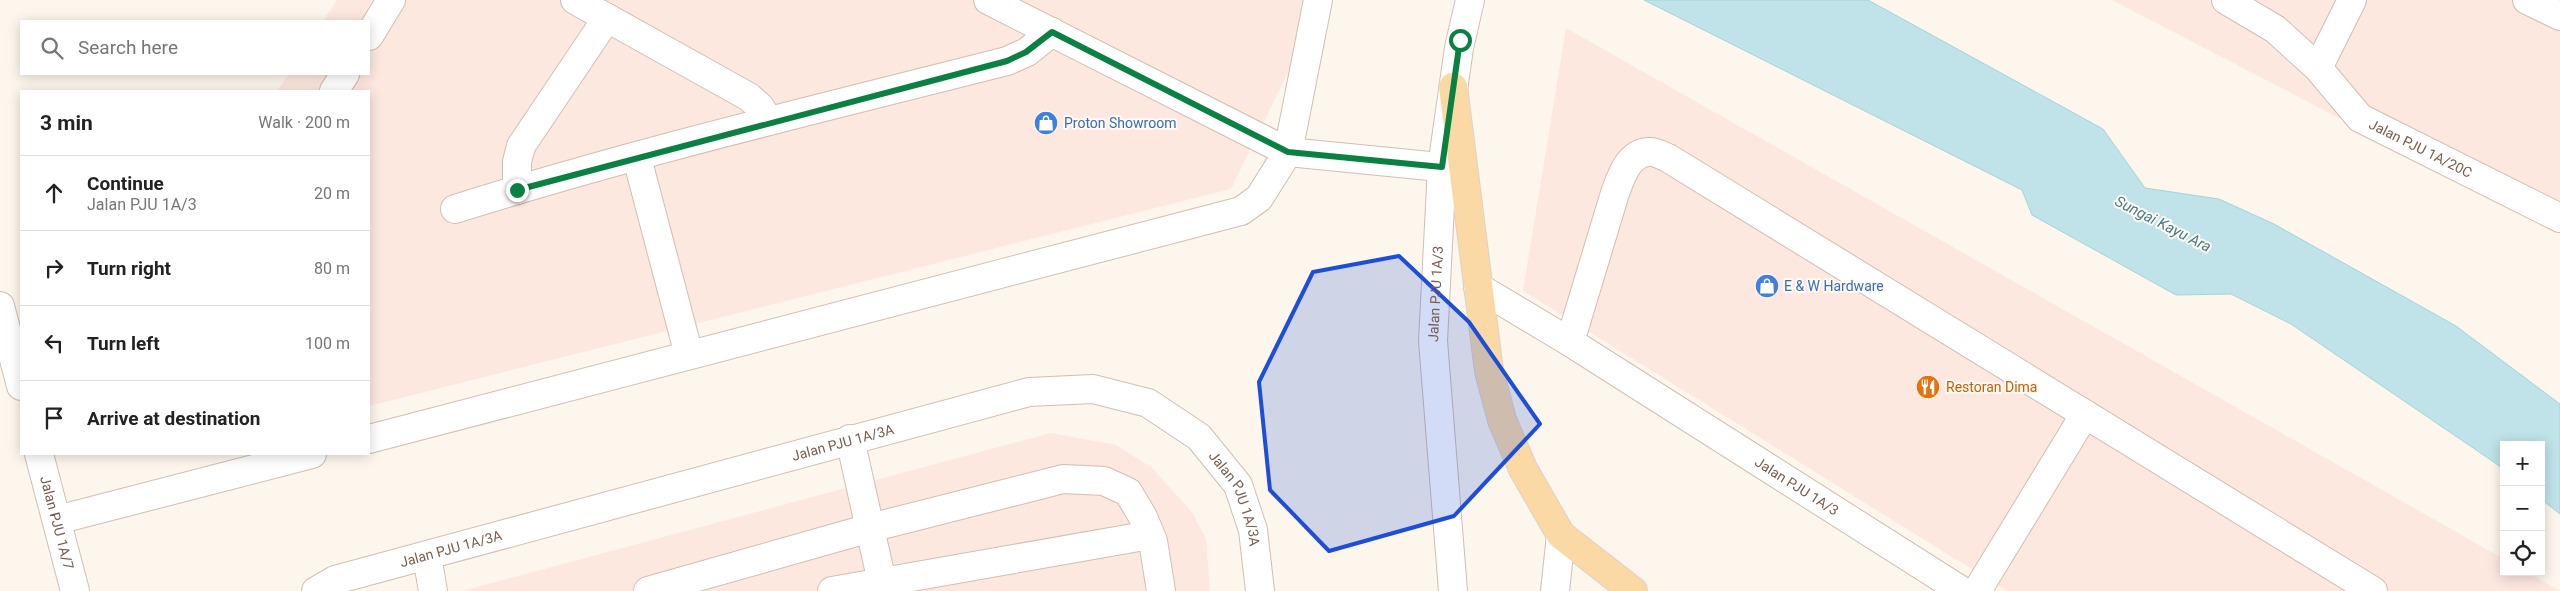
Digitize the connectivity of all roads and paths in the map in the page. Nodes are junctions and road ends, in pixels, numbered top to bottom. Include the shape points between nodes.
1 (391, 0) edge
2 (575, 0) edge
3 (988, 0) edge
4 (1318, 0) edge
5 (1470, 0) edge
6 (2226, 0) edge
7 (2352, 0) edge
8 (2527, 0) edge
9 (2560, 16) edge
10 (607, 18) junction
11 (1052, 32) junction
12 (370, 34) edge
13 (2318, 68) junction
14 (344, 75) edge
15 (1453, 87) joint
16 (335, 90) edge
17 (769, 122) junction
18 (1288, 152) junction
19 (637, 158) junction
20 (1453, 168) junction
21 (517, 190) junction
22 (455, 209) dead end
23 (2560, 218) edge
24 (1478, 287) junction
25 (0, 306) edge
26 (1570, 342) junction
27 (690, 355) junction
28 (20, 382) edge
29 (2085, 414) junction
30 (370, 439) edge
31 (850, 439) junction
32 (39, 455) edge
33 (304, 455) edge
34 (249, 462) edge
35 (57, 520) junction
36 (870, 528) junction
37 (1150, 535) junction
38 (1561, 535) junction
39 (427, 556) junction
40 (883, 586) edge
41 (76, 591) edge
42 (316, 591) edge
43 (433, 591) edge
44 (648, 591) edge
45 (832, 591) edge
46 (1161, 591) edge
47 (1260, 591) edge
48 (1453, 591) edge
49 (1555, 591) edge
50 (1633, 591) edge
51 (1962, 591) edge
52 (1978, 591) edge
53 (2373, 591) edge

1 - 12 street
2 - 10 street
3 - 11 street
4 - 18 street
5 - 15 street
6 - 13 street, Jalan PJU 1A/20C via 2275,29
7 - 13 street
8 - 9 street
10 - 17 street via 749,97
10 - 21 street via 521,146 517,162
11 - 17 street via 1026,52 1007,61
11 - 18 street
13 - 23 street, Jalan PJU 1A/20C via 2360,118
14 - 16 street
15 - 20 main road
17 - 19 street
18 - 20 street
18 - 27 street via 1259,198 1241,211
19 - 21 street
19 - 27 street
20 - 24 main road
20 - 48 street, Jalan PJU 1A/3 via 1433,341
21 - 22 street
24 - 26 street, Jalan PJU 1A/3
24 - 38 main road via 1488,371 1502,420 1523,469
25 - 28 street
26 - 29 street via 1624,170 1635,157 1650,151 1668,158
26 - 51 street, Jalan PJU 1A/3
27 - 30 street
29 - 52 street
29 - 53 street
31 - 36 street
31 - 39 street, Jalan PJU 1A/3A
31 - 47 street, Jalan PJU 1A/3A via 1029,392 1093,389 1148,403 1199,437 1238,485 1253,530
32 - 35 street, Jalan PJU 1A/7
33 - 34 street
34 - 35 street
35 - 41 street, Jalan PJU 1A/7
36 - 37 street via 1063,479 1104,481 1128,492
36 - 40 street
36 - 44 street
37 - 40 street
37 - 46 street
38 - 49 street
38 - 50 main road
39 - 42 street, Jalan PJU 1A/3A via 335,580
39 - 43 street
40 - 45 street

